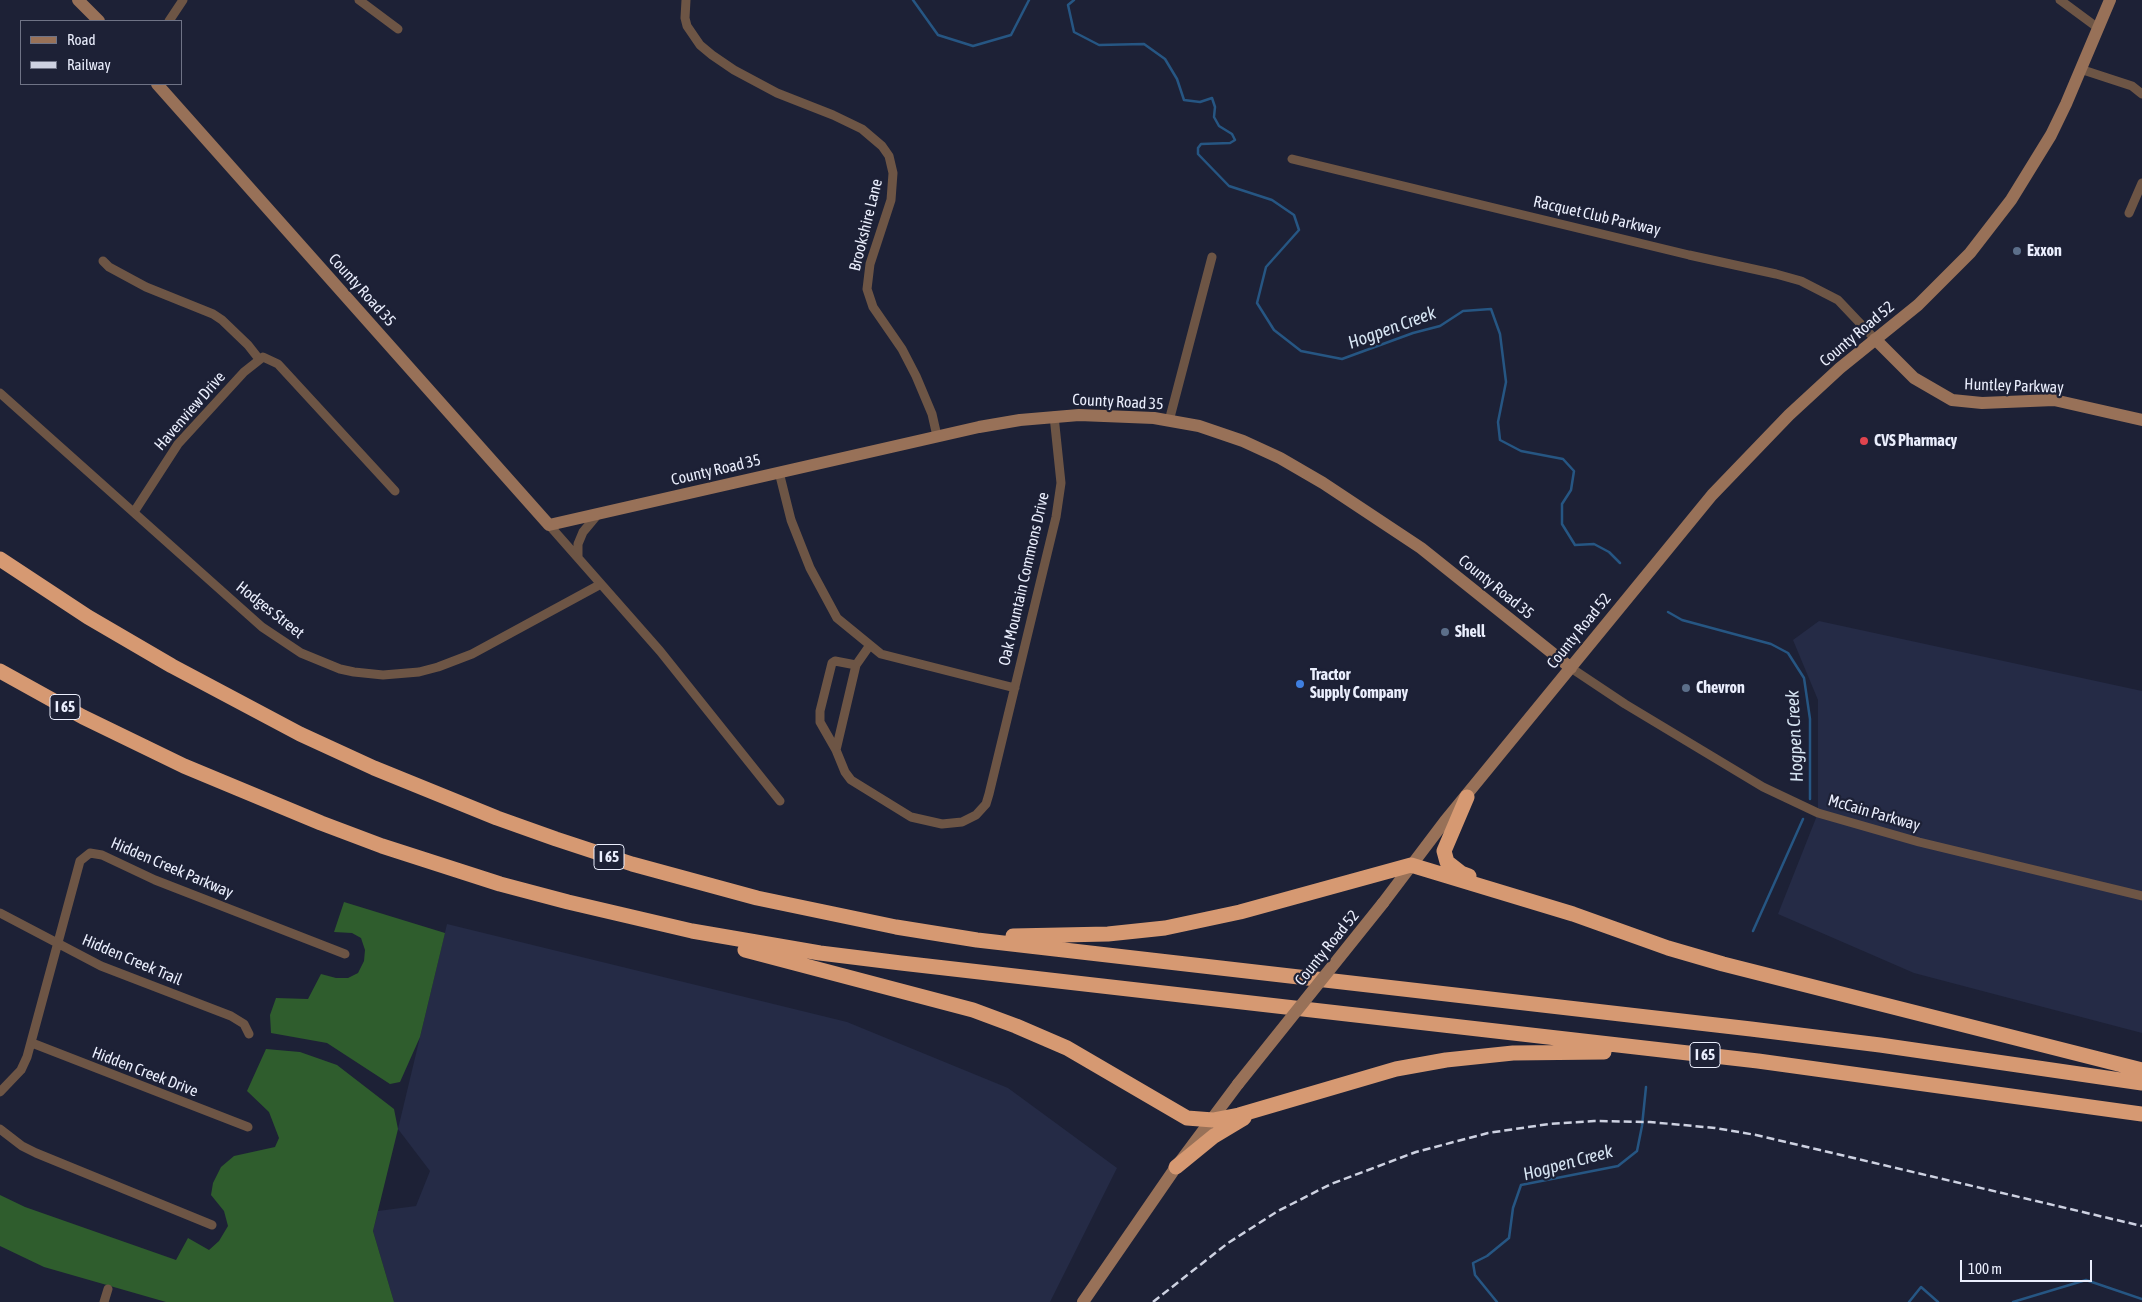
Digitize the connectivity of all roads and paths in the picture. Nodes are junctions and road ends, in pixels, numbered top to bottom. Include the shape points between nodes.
1 (78, 0) edge
2 (183, 0) edge
3 (359, 0) edge
4 (686, 0) edge
5 (2060, 0) edge
6 (2110, 0) edge
7 (98, 20) edge
8 (170, 20) edge
9 (2098, 28) junction
10 (398, 29) dead end
11 (2080, 69) junction
12 (158, 85) edge
13 (2142, 94) edge
14 (1292, 159) dead end
15 (2142, 183) edge
16 (2129, 213) dead end
17 (1212, 257) dead end
18 (103, 260) dead end
19 (1875, 339) junction
20 (259, 359) junction
21 (0, 393) edge
22 (1054, 416) junction
23 (2142, 420) edge
24 (1169, 421) junction
25 (938, 436) junction
26 (779, 472) junction
27 (395, 491) dead end
28 (134, 512) junction
29 (598, 514) junction
30 (549, 525) junction
31 (578, 558) junction
32 (0, 559) edge
33 (601, 584) junction
34 (870, 645) junction
35 (856, 665) junction
36 (1571, 668) junction
37 (0, 671) edge
38 (1015, 688) junction
39 (836, 750) junction
40 (1467, 797) junction
41 (780, 801) dead end
42 (1410, 865) junction
43 (2142, 896) edge
44 (581, 906) junction
45 (1552, 908) junction
46 (0, 913) edge
47 (896, 927) junction
48 (58, 944) junction
49 (345, 954) dead end
50 (249, 1034) dead end
51 (32, 1043) junction
52 (1713, 1056) junction
53 (2142, 1070) edge
54 (2142, 1083) edge
55 (0, 1092) edge
56 (1258, 1110) junction
57 (2142, 1114) edge
58 (1213, 1120) junction
59 (248, 1128) dead end
60 (0, 1130) edge
61 (1176, 1167) junction
62 (212, 1225) dead end
63 (108, 1289) dead end
64 (104, 1302) edge
65 (1082, 1302) edge

1 - 7 street
2 - 8 street
3 - 10 street
4 - 25 street, Brookshire Lane via 687,26 700,45 712,55 764,86 862,129 889,156 894,173 891,200 870,264 867,289 873,307 916,376
5 - 9 street
6 - 9 street, County Road 52
9 - 11 street, County Road 52
11 - 13 street via 2132,86
11 - 19 street, County Road 52 via 2051,135 1998,218 1944,281
12 - 30 street, County Road 35
14 - 19 street, Racquet Club Parkway via 1802,281 1838,300
15 - 16 street
17 - 24 street
18 - 20 street via 109,267 146,287 218,317 248,344
19 - 23 street, Huntley Parkway via 1914,378 1952,400 1982,403 2054,400
19 - 36 street, County Road 52 via 1822,384 1758,446 1677,536
20 - 27 street via 266,358 278,364
20 - 28 street, Havenview Drive via 178,444
21 - 28 street, Hodges Street
22 - 24 street, County Road 35 via 1099,414
22 - 25 street, County Road 35
22 - 38 street, Oak Mountain Commons Drive via 1061,483 1056,517
24 - 36 street, County Road 35 via 1199,426 1243,441 1323,483 1414,542
25 - 26 street, County Road 35
26 - 29 street, County Road 35
26 - 34 street via 791,520 810,568 837,618
28 - 33 street, Hodges Street via 276,638 314,659 354,672 419,672 453,662
29 - 30 street, County Road 35
29 - 31 street via 583,532 578,544
30 - 31 street
31 - 33 street
32 - 47 highway, I 65 via 94,621 188,676 300,734 410,784 632,864 757,898
33 - 41 street via 660,651
34 - 35 street
34 - 38 street via 881,654
35 - 39 street
35 - 39 street, Oak Mountain Commons Drive via 835,660 832,663 820,711 820,722
36 - 40 street, County Road 52
36 - 43 street, McCain Parkway via 1755,782 1818,813 1919,842
37 - 44 highway, I 65 via 169,759 312,820 450,869
38 - 39 street, Oak Mountain Commons Drive via 986,804 976,815 962,822 942,824 911,817 851,780
40 - 42 street, County Road 52
40 - 45 highway via 1444,851 1447,862 1461,874
42 - 45 highway
42 - 47 highway via 1232,914 1137,932 1017,936
42 - 58 street, County Road 52, bridge
44 - 52 highway, I 65 via 692,931 820,953
44 - 58 highway via 973,1010 1067,1048 1186,1118
45 - 53 highway via 1723,964
46 - 48 street, Hidden Creek Trail
47 - 54 highway, I 65 via 1073,952 1760,1030
48 - 49 street, Hidden Creek Parkway via 80,862 93,852 154,880
48 - 50 street, Hidden Creek Trail via 101,966 231,1016 244,1024
48 - 51 street, Hidden Creek Parkway
51 - 55 street, Hidden Creek Parkway via 20,1070
51 - 59 street, Hidden Creek Drive
52 - 56 highway via 1570,1051 1470,1056 1396,1069
52 - 57 highway, I 65 via 1903,1079
56 - 58 highway
56 - 61 highway via 1214,1136
58 - 61 street, County Road 52
60 - 62 street via 36,1153
61 - 65 street, County Road 52
63 - 64 street

